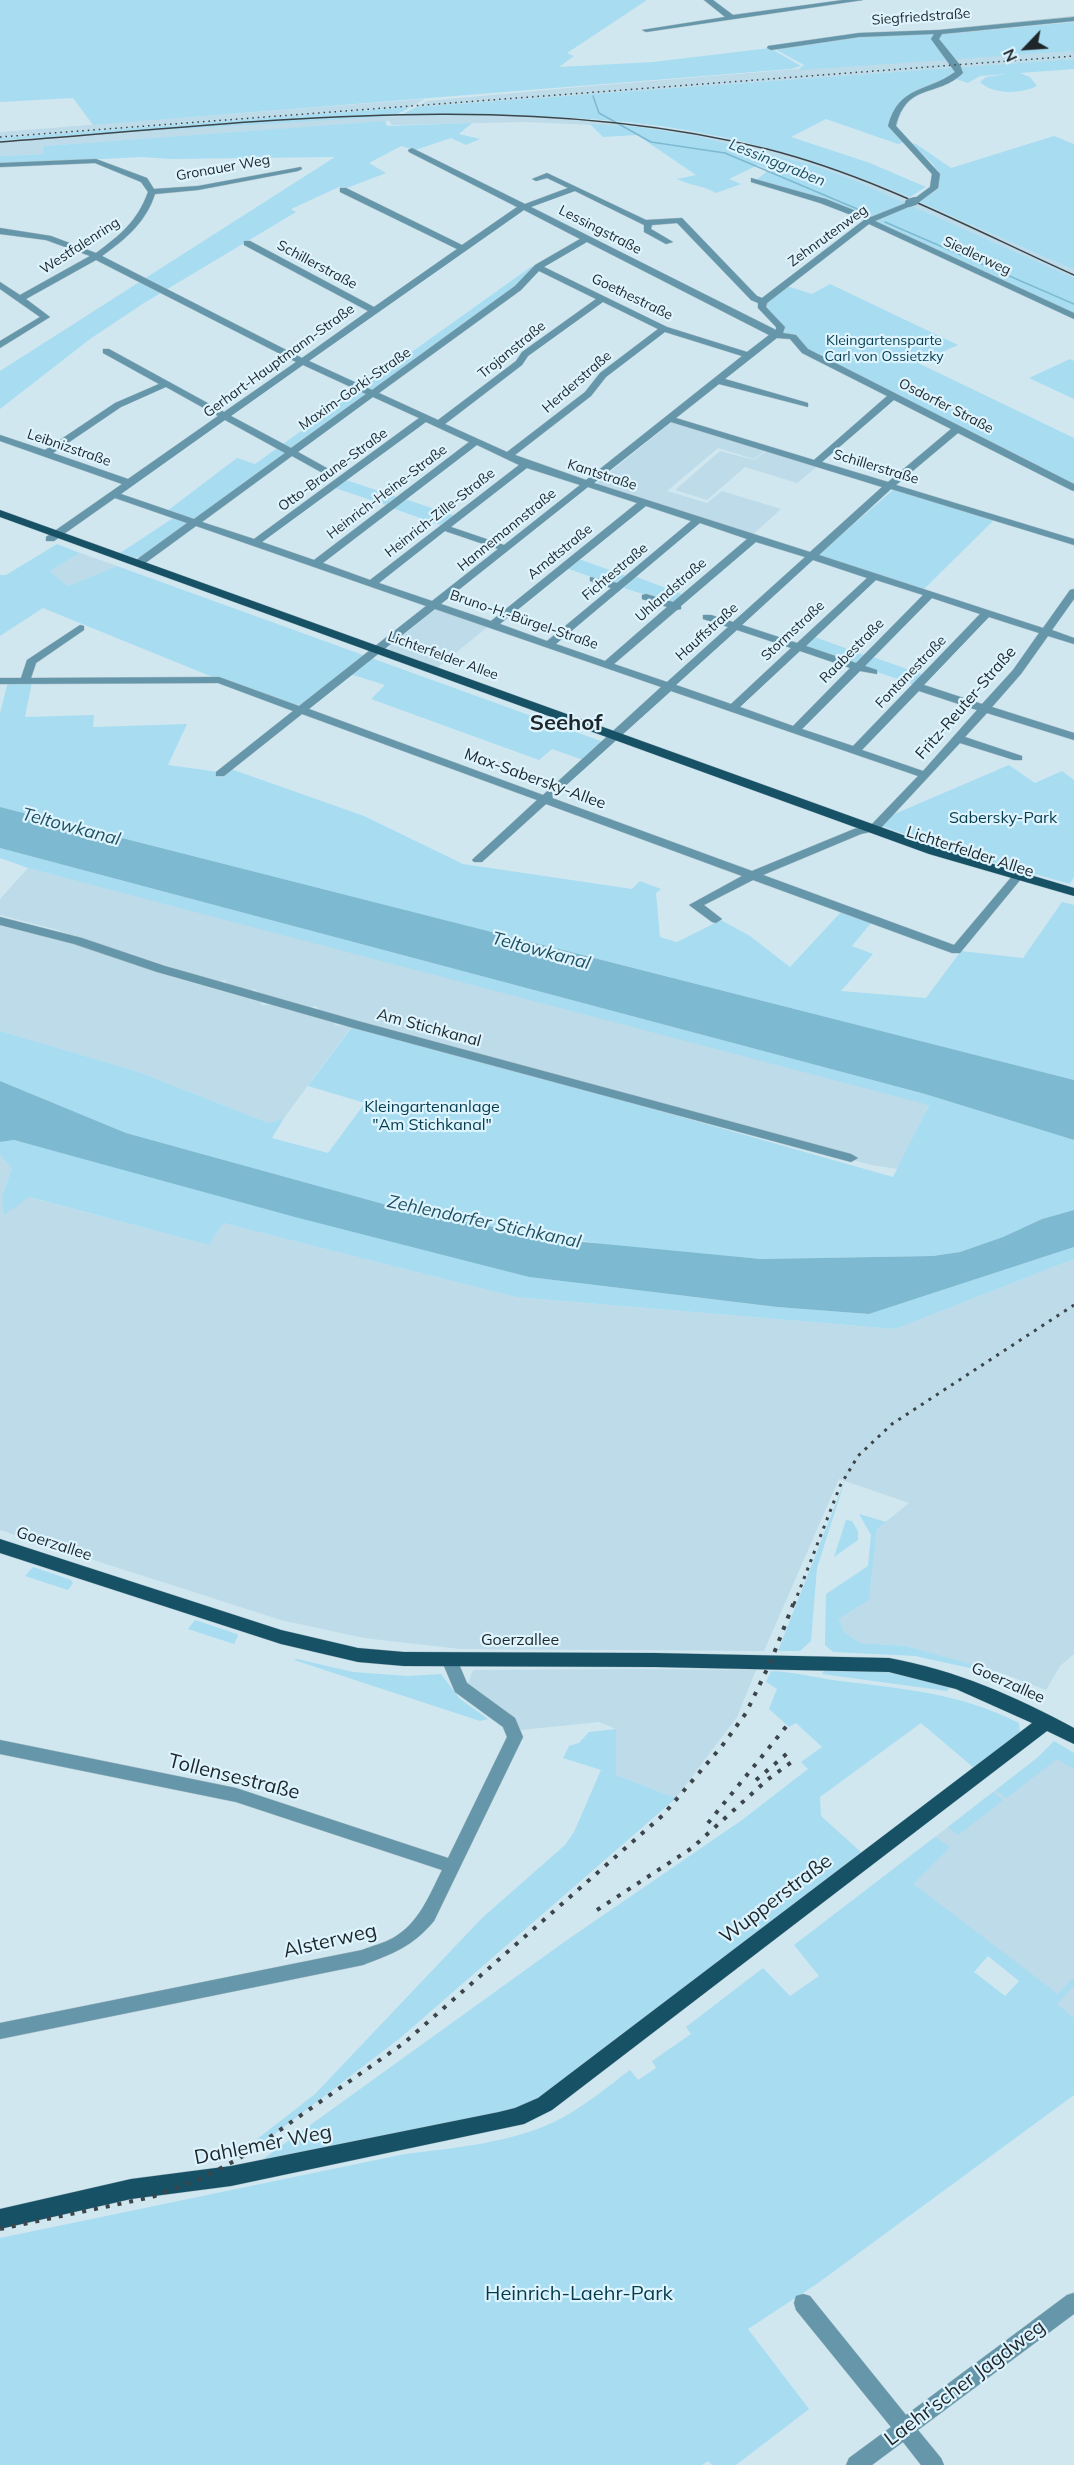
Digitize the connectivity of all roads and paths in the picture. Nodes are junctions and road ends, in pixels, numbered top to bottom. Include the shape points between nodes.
1 (708, 0) edge
2 (859, 0) edge
3 (732, 18) junction
4 (1074, 19) edge
5 (646, 30) dead end
6 (939, 32) junction
7 (771, 48) dead end
8 (412, 150) dead end
9 (0, 165) edge
10 (298, 169) dead end
11 (536, 179) dead end
12 (754, 180) dead end
13 (575, 188) junction
14 (343, 190) dead end
15 (152, 192) junction
16 (525, 207) junction
17 (869, 220) junction
18 (648, 224) junction
19 (0, 231) edge
20 (586, 239) junction
21 (669, 242) dead end
22 (247, 243) dead end
23 (462, 248) junction
24 (94, 255) junction
25 (538, 267) junction
26 (0, 285) edge
27 (603, 298) junction
28 (20, 299) junction
29 (763, 302) junction
30 (374, 310) junction
31 (1074, 316) edge
32 (664, 329) junction
33 (778, 331) junction
34 (0, 345) edge
35 (106, 351) dead end
36 (750, 356) junction
37 (301, 361) junction
38 (720, 381) junction
39 (166, 384) junction
40 (372, 394) junction
41 (894, 395) junction
42 (805, 405) dead end
43 (225, 416) junction
44 (425, 418) junction
45 (670, 419) junction
46 (439, 424) junction
47 (958, 428) junction
48 (0, 438) edge
49 (476, 441) junction
50 (290, 451) junction
51 (46, 454) junction
52 (507, 456) junction
53 (816, 463) junction
54 (526, 464) junction
55 (331, 474) dead end
56 (129, 483) junction
57 (587, 485) junction
58 (890, 486) junction
59 (1074, 488) edge
60 (113, 494) junction
61 (643, 503) junction
62 (0, 513) edge
63 (698, 520) junction
64 (0, 521) edge
65 (196, 523) junction
66 (443, 527) junction
67 (53, 536) junction
68 (754, 538) junction
69 (1074, 542) edge
70 (255, 543) junction
71 (506, 549) junction
72 (813, 557) junction
73 (140, 562) junction
74 (315, 564) junction
75 (874, 577) junction
76 (594, 579) dead end
77 (371, 584) junction
78 (619, 587) junction
79 (1074, 592) edge
80 (930, 594) junction
81 (646, 597) dead end
82 (435, 606) junction
83 (677, 607) junction
84 (987, 613) junction
85 (707, 617) dead end
86 (494, 624) junction
87 (736, 626) junction
88 (80, 628) dead end
89 (1046, 632) junction
90 (1074, 641) edge
91 (550, 644) junction
92 (797, 647) junction
93 (377, 651) junction
94 (608, 664) junction
95 (858, 667) junction
96 (873, 672) dead end
97 (0, 681) edge
98 (25, 681) junction
99 (670, 686) junction
100 (918, 687) junction
101 (734, 707) junction
102 (302, 709) junction
103 (985, 710) junction
104 (796, 729) junction
105 (1074, 737) edge
106 (613, 738) junction
107 (959, 739) junction
108 (856, 750) junction
109 (1018, 758) dead end
110 (220, 774) dead end
111 (925, 775) junction
112 (544, 800) junction
113 (875, 828) junction
114 (858, 831) junction
115 (478, 860) dead end
116 (751, 876) junction
117 (1015, 881) junction
118 (1074, 892) edge
119 (1074, 899) edge
120 (717, 920) dead end
121 (0, 921) edge
122 (851, 1158) dead end
123 (0, 1546) edge
124 (449, 1659) junction
125 (1046, 1722) junction
126 (1074, 1737) edge
127 (0, 1747) edge
128 (453, 1867) junction
129 (0, 2031) edge
130 (532, 2110) joint
131 (0, 2219) edge
132 (1074, 2302) edge
133 (803, 2303) dead end
134 (904, 2428) junction
135 (856, 2465) edge
136 (934, 2465) edge

1 - 3 street
2 - 3 street
3 - 5 street
4 - 6 street, Siegfriedstraße
6 - 7 street, Siegfriedstraße via 859,35
6 - 17 street, Zehnrutenweg via 935,39 959,73 901,102 892,126 931,165 936,174 934,189
8 - 16 street, Lessingstraße
9 - 15 street via 99,161 144,180
10 - 15 street, Gronauer Weg via 198,188
11 - 13 street via 548,175
12 - 17 street, Siedlerweg
13 - 16 street, Gerhart-Hauptmann-Straße
13 - 18 street
14 - 23 street
15 - 24 street, Westfalenring via 137,223
16 - 20 street, Lessingstraße
16 - 23 street, Gerhart-Hauptmann-Straße
17 - 29 street, Zehnrutenweg
17 - 31 street, Siedlerweg
18 - 21 street via 647,230
18 - 29 street via 679,220 754,298
19 - 24 street, Kantstraße via 48,238
20 - 25 street, Maxim-Gorki-Straße
20 - 33 street, Lessingstraße
22 - 30 street, Schillerstraße
23 - 30 street, Gerhart-Hauptmann-Straße
24 - 28 street, Westfalenring
24 - 37 street, Kantstraße
25 - 27 street, Goethestraße
25 - 40 street, Maxim-Gorki-Straße via 518,288
26 - 28 street
27 - 32 street, Goethestraße
27 - 46 street, Trojanstraße via 525,354 519,363
28 - 34 street via 46,317
29 - 33 street via 762,308
30 - 37 street, Gerhart-Hauptmann-Straße
32 - 36 street, Goethestraße
32 - 52 street, Herderstraße
33 - 36 street, Hannemannstraße
33 - 41 street, Osdorfer Straße via 789,335 805,351
35 - 39 street
36 - 38 street, Hannemannstraße
37 - 40 street, Kantstraße
37 - 43 street, Gerhart-Hauptmann-Straße
38 - 42 street
38 - 45 street, Hannemannstraße
39 - 43 street
39 - 51 street via 118,405
40 - 44 street, Kantstraße
40 - 50 street, Maxim-Gorki-Straße
41 - 47 street, Osdorfer Straße
41 - 53 street
43 - 50 street
43 - 56 street, Gerhart-Hauptmann-Straße
44 - 46 street, Kantstraße
44 - 70 street, Otto-Braune-Straße
45 - 53 street, Schillerstraße
45 - 57 street, Hannemannstraße
46 - 49 street, Kantstraße
47 - 58 street, Hauffstraße
47 - 59 street, Osdorfer Straße
48 - 51 street, Leibnizstraße
49 - 52 street, Kantstraße
49 - 74 street, Heinrich-Heine-Straße
50 - 55 street
50 - 65 street, Maxim-Gorki-Straße
51 - 56 street, Leibnizstraße
52 - 54 street, Kantstraße
53 - 58 street, Schillerstraße
54 - 57 street, Kantstraße
54 - 66 street, Heinrich-Zille-Straße
56 - 60 street, Gerhart-Hauptmann-Straße
57 - 61 street, Kantstraße
57 - 71 street, Hannemannstraße
58 - 69 street, Schillerstraße
58 - 72 street, Hauffstraße
60 - 65 street, Bruno-H.-Bürgel-Straße
60 - 67 street, Gerhart-Hauptmann-Straße
61 - 63 street, Kantstraße
61 - 86 street, Arndtstraße
62 - 67 main road, Lichterfelder Allee
63 - 68 street, Kantstraße
63 - 78 street, Fichtestraße
64 - 67 main road, Lichterfelder Allee
65 - 70 street, Bruno-H.-Bürgel-Straße
65 - 73 street, Maxim-Gorki-Straße
66 - 71 street
66 - 77 street, Heinrich-Zille-Straße
67 - 73 main road, Lichterfelder Allee
67 - 93 main road, Lichterfelder Allee
68 - 72 street, Kantstraße
68 - 83 street, Uhlandstraße
70 - 74 street, Bruno-H.-Bürgel-Straße
71 - 82 street, Hannemannstraße
72 - 75 street, Kantstraße
72 - 87 street, Hauffstraße
73 - 93 main road, Lichterfelder Allee
74 - 77 street, Bruno-H.-Bürgel-Straße
75 - 80 street, Kantstraße
75 - 92 street, Stormstraße
76 - 78 street
77 - 82 street, Bruno-H.-Bürgel-Straße
78 - 91 street, Fichtestraße
79 - 89 street, Fritz-Reuter-Straße
80 - 84 street, Kantstraße
80 - 95 street, Raabestraße
81 - 83 street
82 - 86 street, Bruno-H.-Bürgel-Straße
82 - 93 street, Hannemannstraße
83 - 94 street, Uhlandstraße
84 - 89 street, Kantstraße
84 - 100 street, Fontanestraße
85 - 87 street
86 - 91 street, Bruno-H.-Bürgel-Straße
87 - 92 street
87 - 99 street, Hauffstraße
88 - 98 street via 31,662
89 - 90 street, Kantstraße
89 - 103 street, Fritz-Reuter-Straße
91 - 94 street, Bruno-H.-Bürgel-Straße
92 - 95 street
92 - 101 street, Stormstraße
93 - 102 street, Hannemannstraße
93 - 106 main road, Lichterfelder Allee
94 - 99 street, Bruno-H.-Bürgel-Straße
95 - 96 street
95 - 104 street, Raabestraße
97 - 98 street, Max-Sabersky-Allee
98 - 102 street, Max-Sabersky-Allee via 219,680
99 - 101 street, Bruno-H.-Bürgel-Straße
99 - 106 street, Hauffstraße
100 - 103 street
100 - 108 street, Fontanestraße
101 - 104 street, Bruno-H.-Bürgel-Straße
102 - 110 street, Hannemannstraße
102 - 112 street, Max-Sabersky-Allee
103 - 105 street
103 - 107 street, Fritz-Reuter-Straße
104 - 108 street, Bruno-H.-Bürgel-Straße
106 - 112 street, Hauffstraße
106 - 113 main road, Lichterfelder Allee
106 - 114 main road, Lichterfelder Allee
107 - 109 street
107 - 111 street, Fritz-Reuter-Straße
108 - 111 street, Bruno-H.-Bürgel-Straße
111 - 113 street, Fritz-Reuter-Straße
112 - 115 street, Hauffstraße
112 - 116 street, Max-Sabersky-Allee
113 - 114 street, Lichterfelder Allee
113 - 117 main road, Lichterfelder Allee
114 - 116 street
114 - 117 main road, Lichterfelder Allee via 929,858
116 - 117 street, Max-Sabersky-Allee via 956,950
116 - 120 street via 695,905
117 - 118 main road, Lichterfelder Allee
117 - 119 main road, Lichterfelder Allee
121 - 122 street, Am Stichkanal via 354,1024
123 - 124 main road, Goerzallee via 281,1637 358,1654
124 - 125 main road, Goerzallee via 889,1665 957,1681
124 - 128 street, Alsterweg via 461,1687 509,1723 515,1737
125 - 126 main road, Goerzallee
125 - 130 main road, Wupperstraße via 545,2104
127 - 128 street, Tollensestraße via 236,1795
128 - 129 street, Alsterweg via 421,1924 383,1951
130 - 131 main road, Dahlemer Weg via 508,2119 247,2173 140,2188
132 - 134 street, Laehr'scher Jagdweg
133 - 134 street
134 - 135 street, Laehr'scher Jagdweg
134 - 136 street

